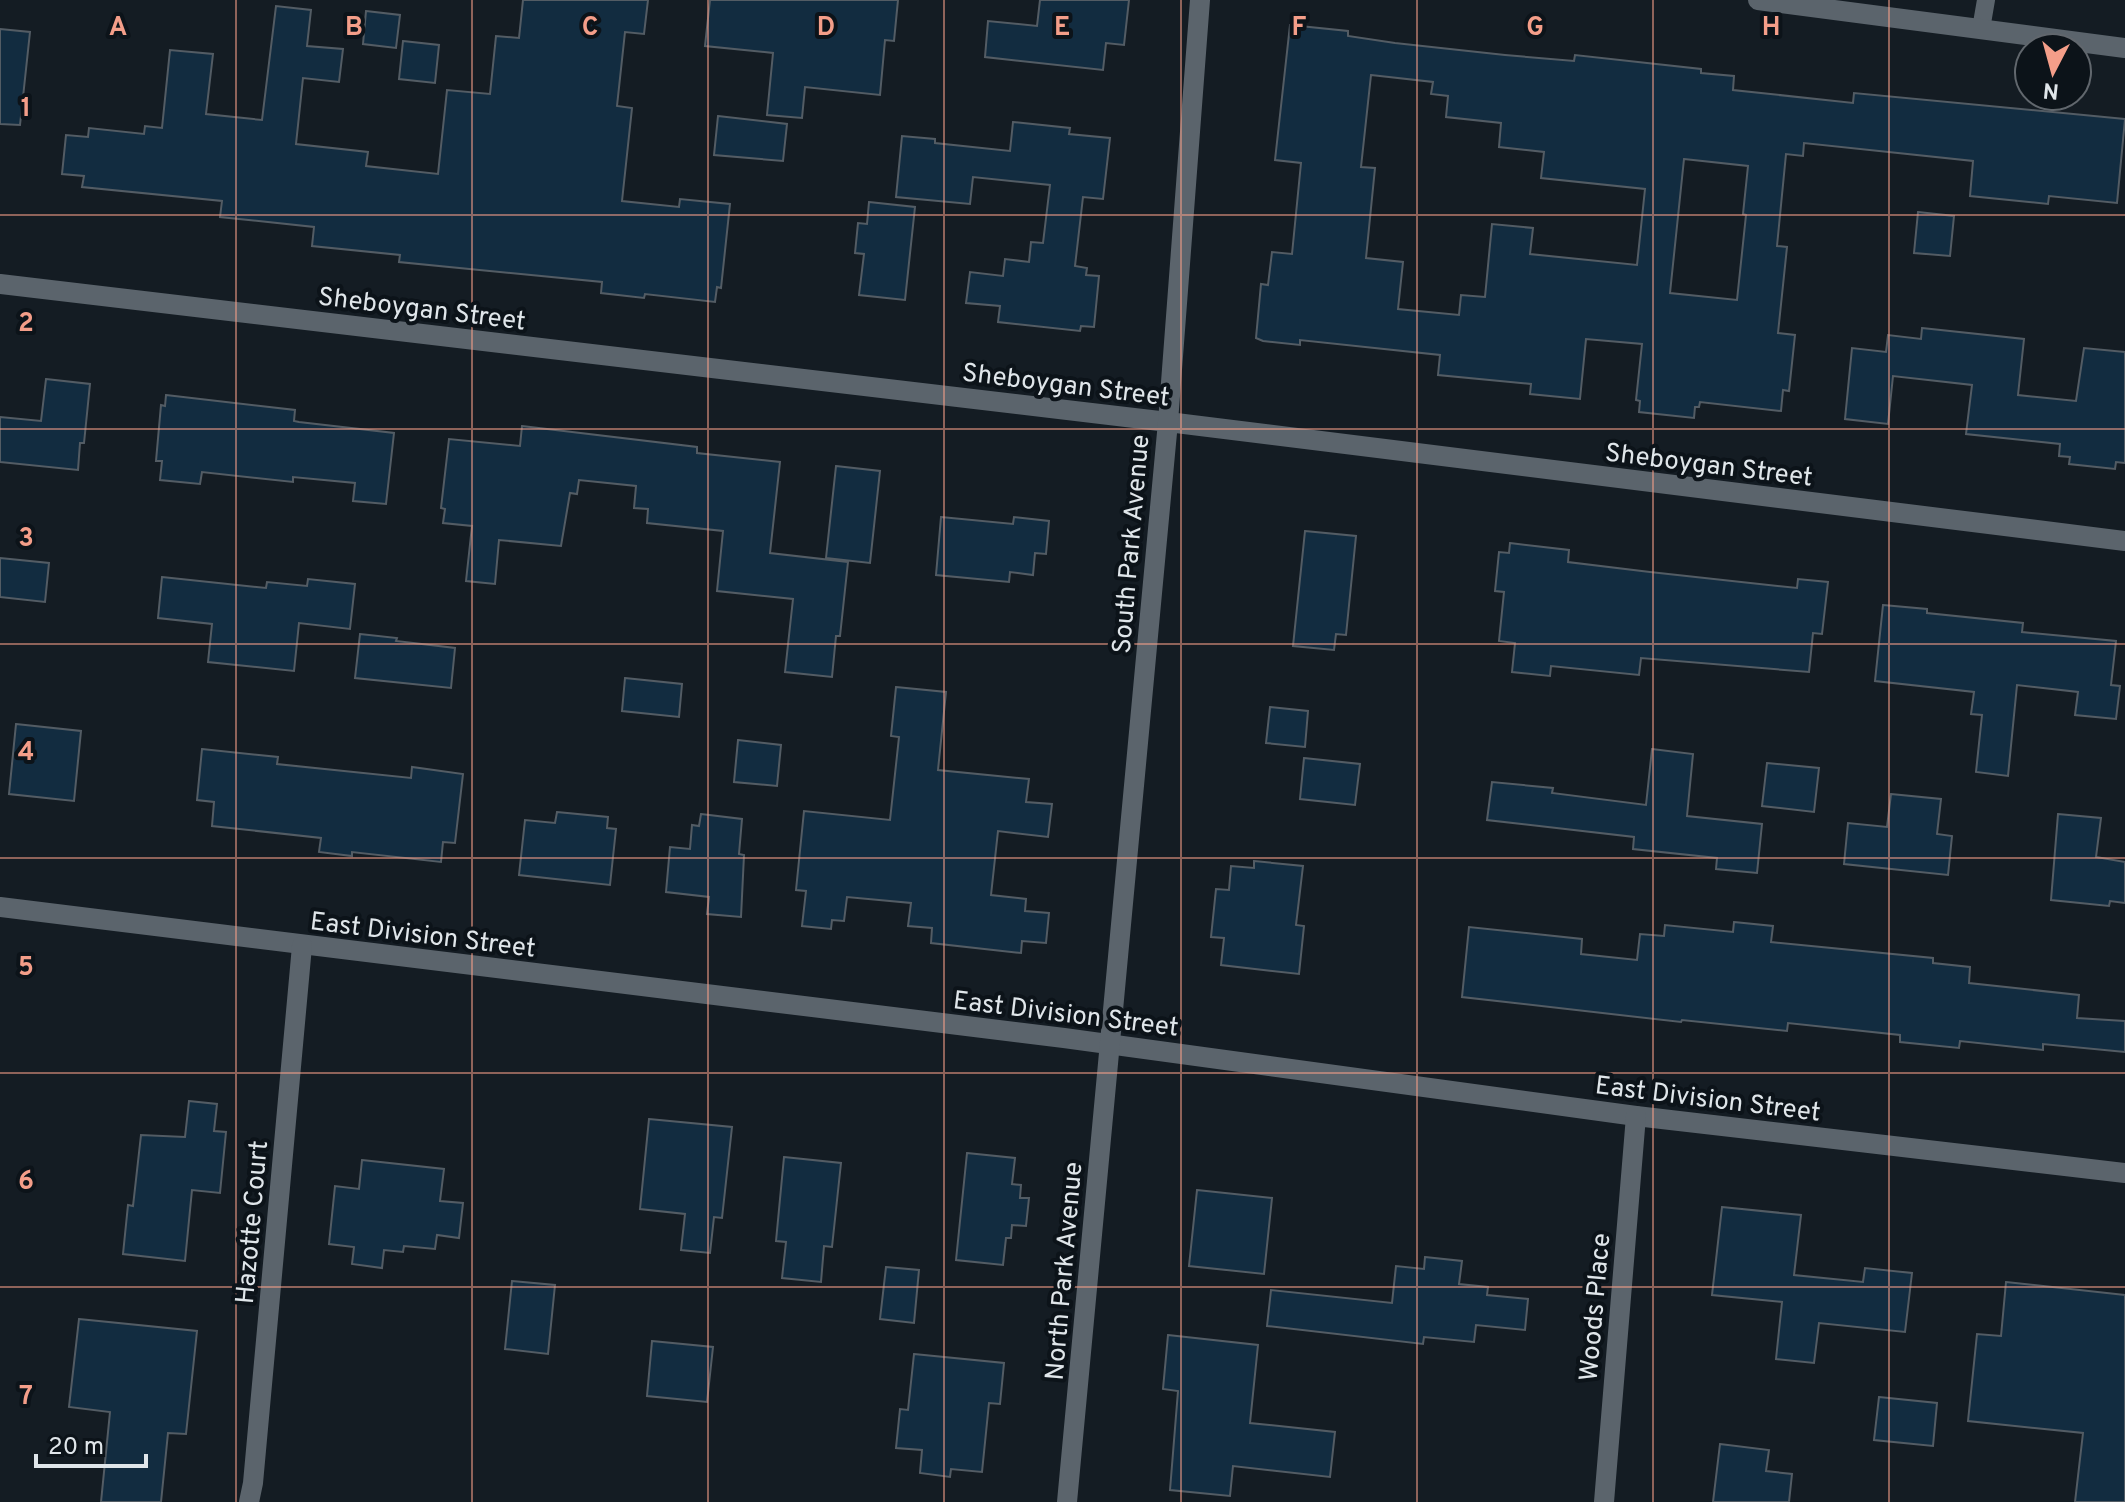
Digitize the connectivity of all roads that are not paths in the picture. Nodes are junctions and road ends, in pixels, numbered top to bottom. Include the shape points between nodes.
1 (1200, 0) edge
2 (1758, 0) edge
3 (1986, 0) edge
4 (1981, 29) junction
5 (2125, 48) edge
6 (0, 284) edge
7 (1168, 422) junction
8 (2125, 541) edge
9 (0, 907) edge
10 (302, 946) junction
11 (1110, 1045) junction
12 (1636, 1116) junction
13 (2125, 1173) edge
14 (249, 1502) edge
15 (1067, 1502) edge
16 (1604, 1502) edge

1 - 7 street, South Park Avenue
2 - 4 street
3 - 4 lane
4 - 5 street
6 - 7 street, Sheboygan Street
7 - 8 street, Sheboygan Street
7 - 11 street, South Park Avenue
9 - 10 street, East Division Street
10 - 11 street, East Division Street
10 - 14 street, Hazotte Court
11 - 12 street, East Division Street
11 - 15 street, North Park Avenue
12 - 13 street, East Division Street
12 - 16 street, Woods Place

